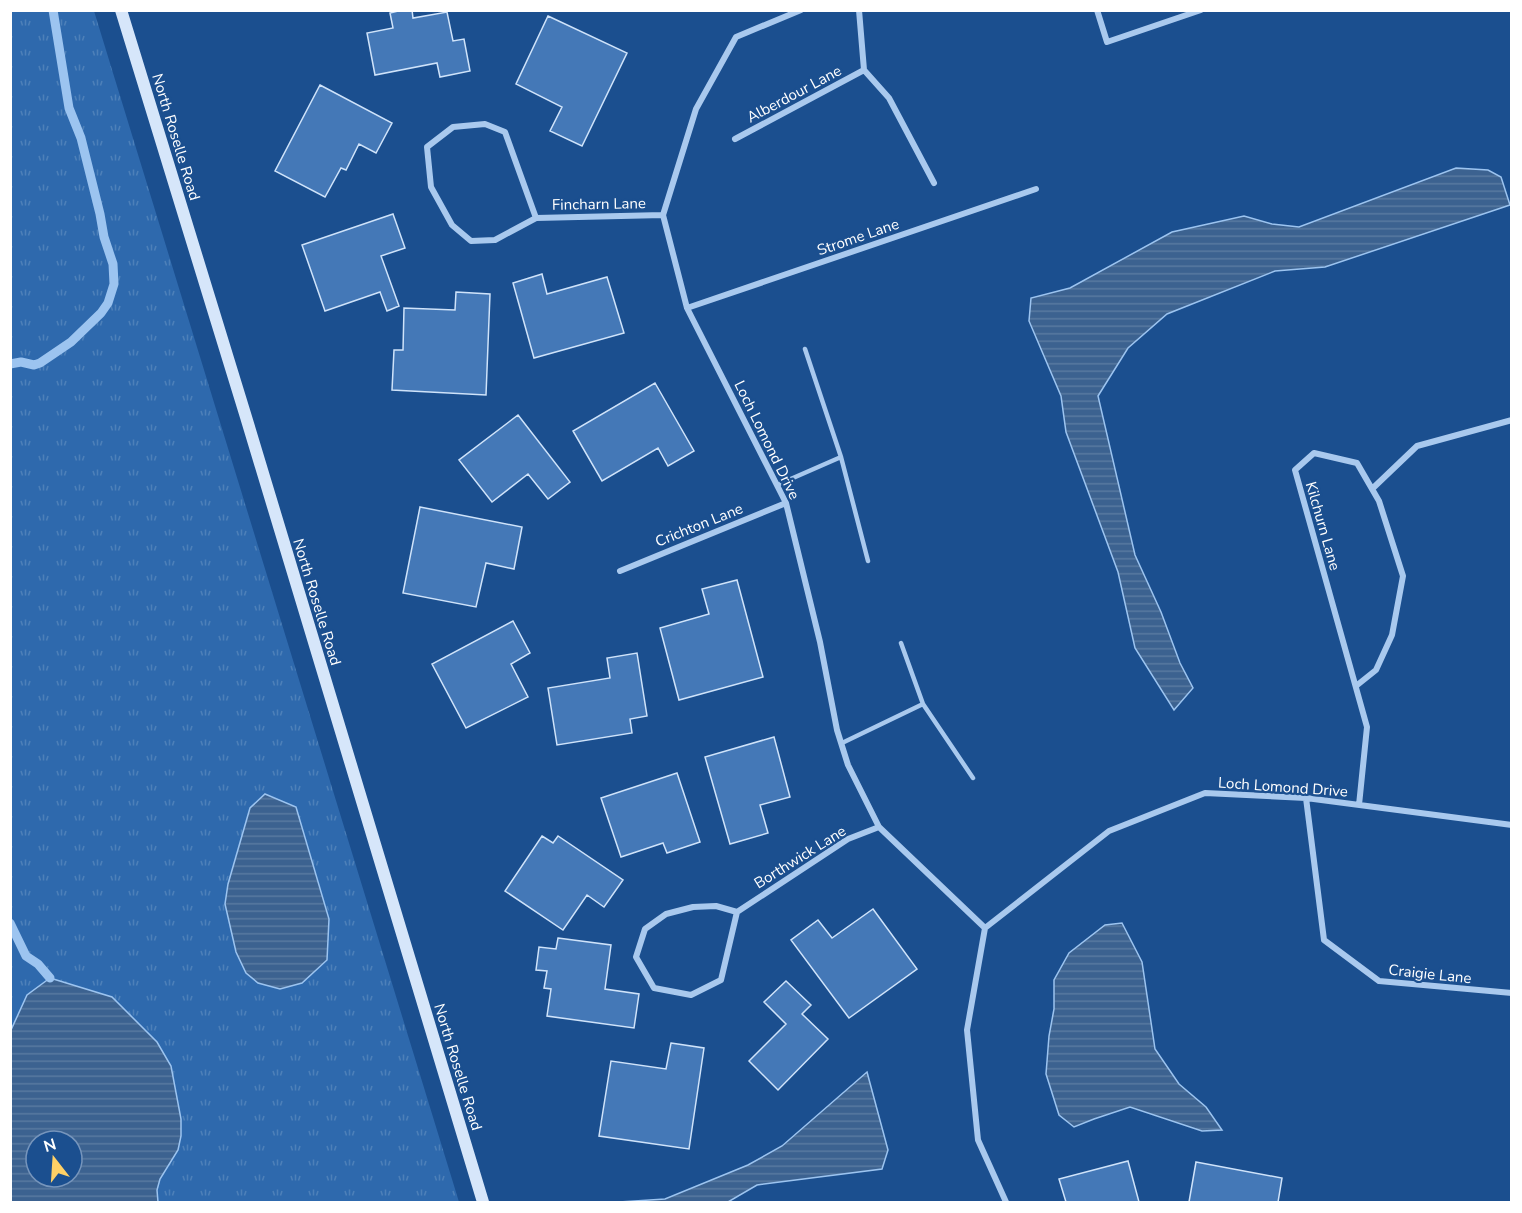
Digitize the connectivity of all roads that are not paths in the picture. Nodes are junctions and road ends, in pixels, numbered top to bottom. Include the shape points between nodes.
1 (121, 10) edge
2 (801, 10) edge
3 (859, 10) edge
4 (1097, 10) edge
5 (1201, 10) edge
6 (864, 70) junction
7 (735, 139) dead end
8 (934, 183) dead end
9 (1036, 189) dead end
10 (663, 215) junction
11 (536, 218) junction
12 (687, 308) junction
13 (805, 349) dead end
14 (1512, 420) edge
15 (841, 457) junction
16 (777, 485) junction
17 (1372, 489) junction
18 (786, 503) junction
19 (868, 561) dead end
20 (620, 570) dead end
21 (901, 643) dead end
22 (1356, 686) junction
23 (923, 704) junction
24 (842, 743) junction
25 (973, 778) dead end
26 (1306, 798) junction
27 (1359, 805) junction
28 (1512, 825) edge
29 (879, 827) junction
30 (737, 912) junction
31 (985, 928) junction
32 (1512, 993) edge
33 (483, 1203) edge
34 (1006, 1203) edge

1 - 33 main road, North Roselle Road
2 - 10 street via 736,37 696,108
3 - 6 street, Alberdour Lane
4 - 5 street via 1107,42
6 - 7 street, Alberdour Lane
6 - 8 street, Alberdour Lane via 889,98
9 - 12 street, Strome Lane
10 - 11 street, Fincharn Lane
10 - 12 street, Loch Lomond Drive
11 - 11 street, Fincharn Lane via 505,132 485,124 453,127 427,147 431,188 452,225 471,241 495,240
12 - 16 street, Loch Lomond Drive
13 - 15 lane
14 - 17 street via 1417,446
15 - 16 lane
15 - 19 lane
16 - 18 street, Loch Lomond Drive
17 - 22 street, Kilchurn Lane via 1403,576 1392,635 1376,670
17 - 22 street, Kilchurn Lane via 1357,463 1314,453 1295,470
18 - 20 street, Crichton Lane
18 - 24 street, Loch Lomond Drive
21 - 23 lane
22 - 27 street, Kilchurn Lane via 1367,727
23 - 24 lane
23 - 25 lane
24 - 29 street, Loch Lomond Drive via 848,765
26 - 27 street, Loch Lomond Drive
26 - 31 street, Loch Lomond Drive via 1205,793 1109,831
26 - 32 street, Craigie Lane via 1324,940 1379,981
27 - 28 street, Loch Lomond Drive
29 - 30 street, Borthwick Lane via 848,839
29 - 31 street, Loch Lomond Drive
30 - 30 street via 722,980 691,995 654,988 636,957 645,929 666,914 693,906 716,906
31 - 34 street via 967,1030 978,1140

